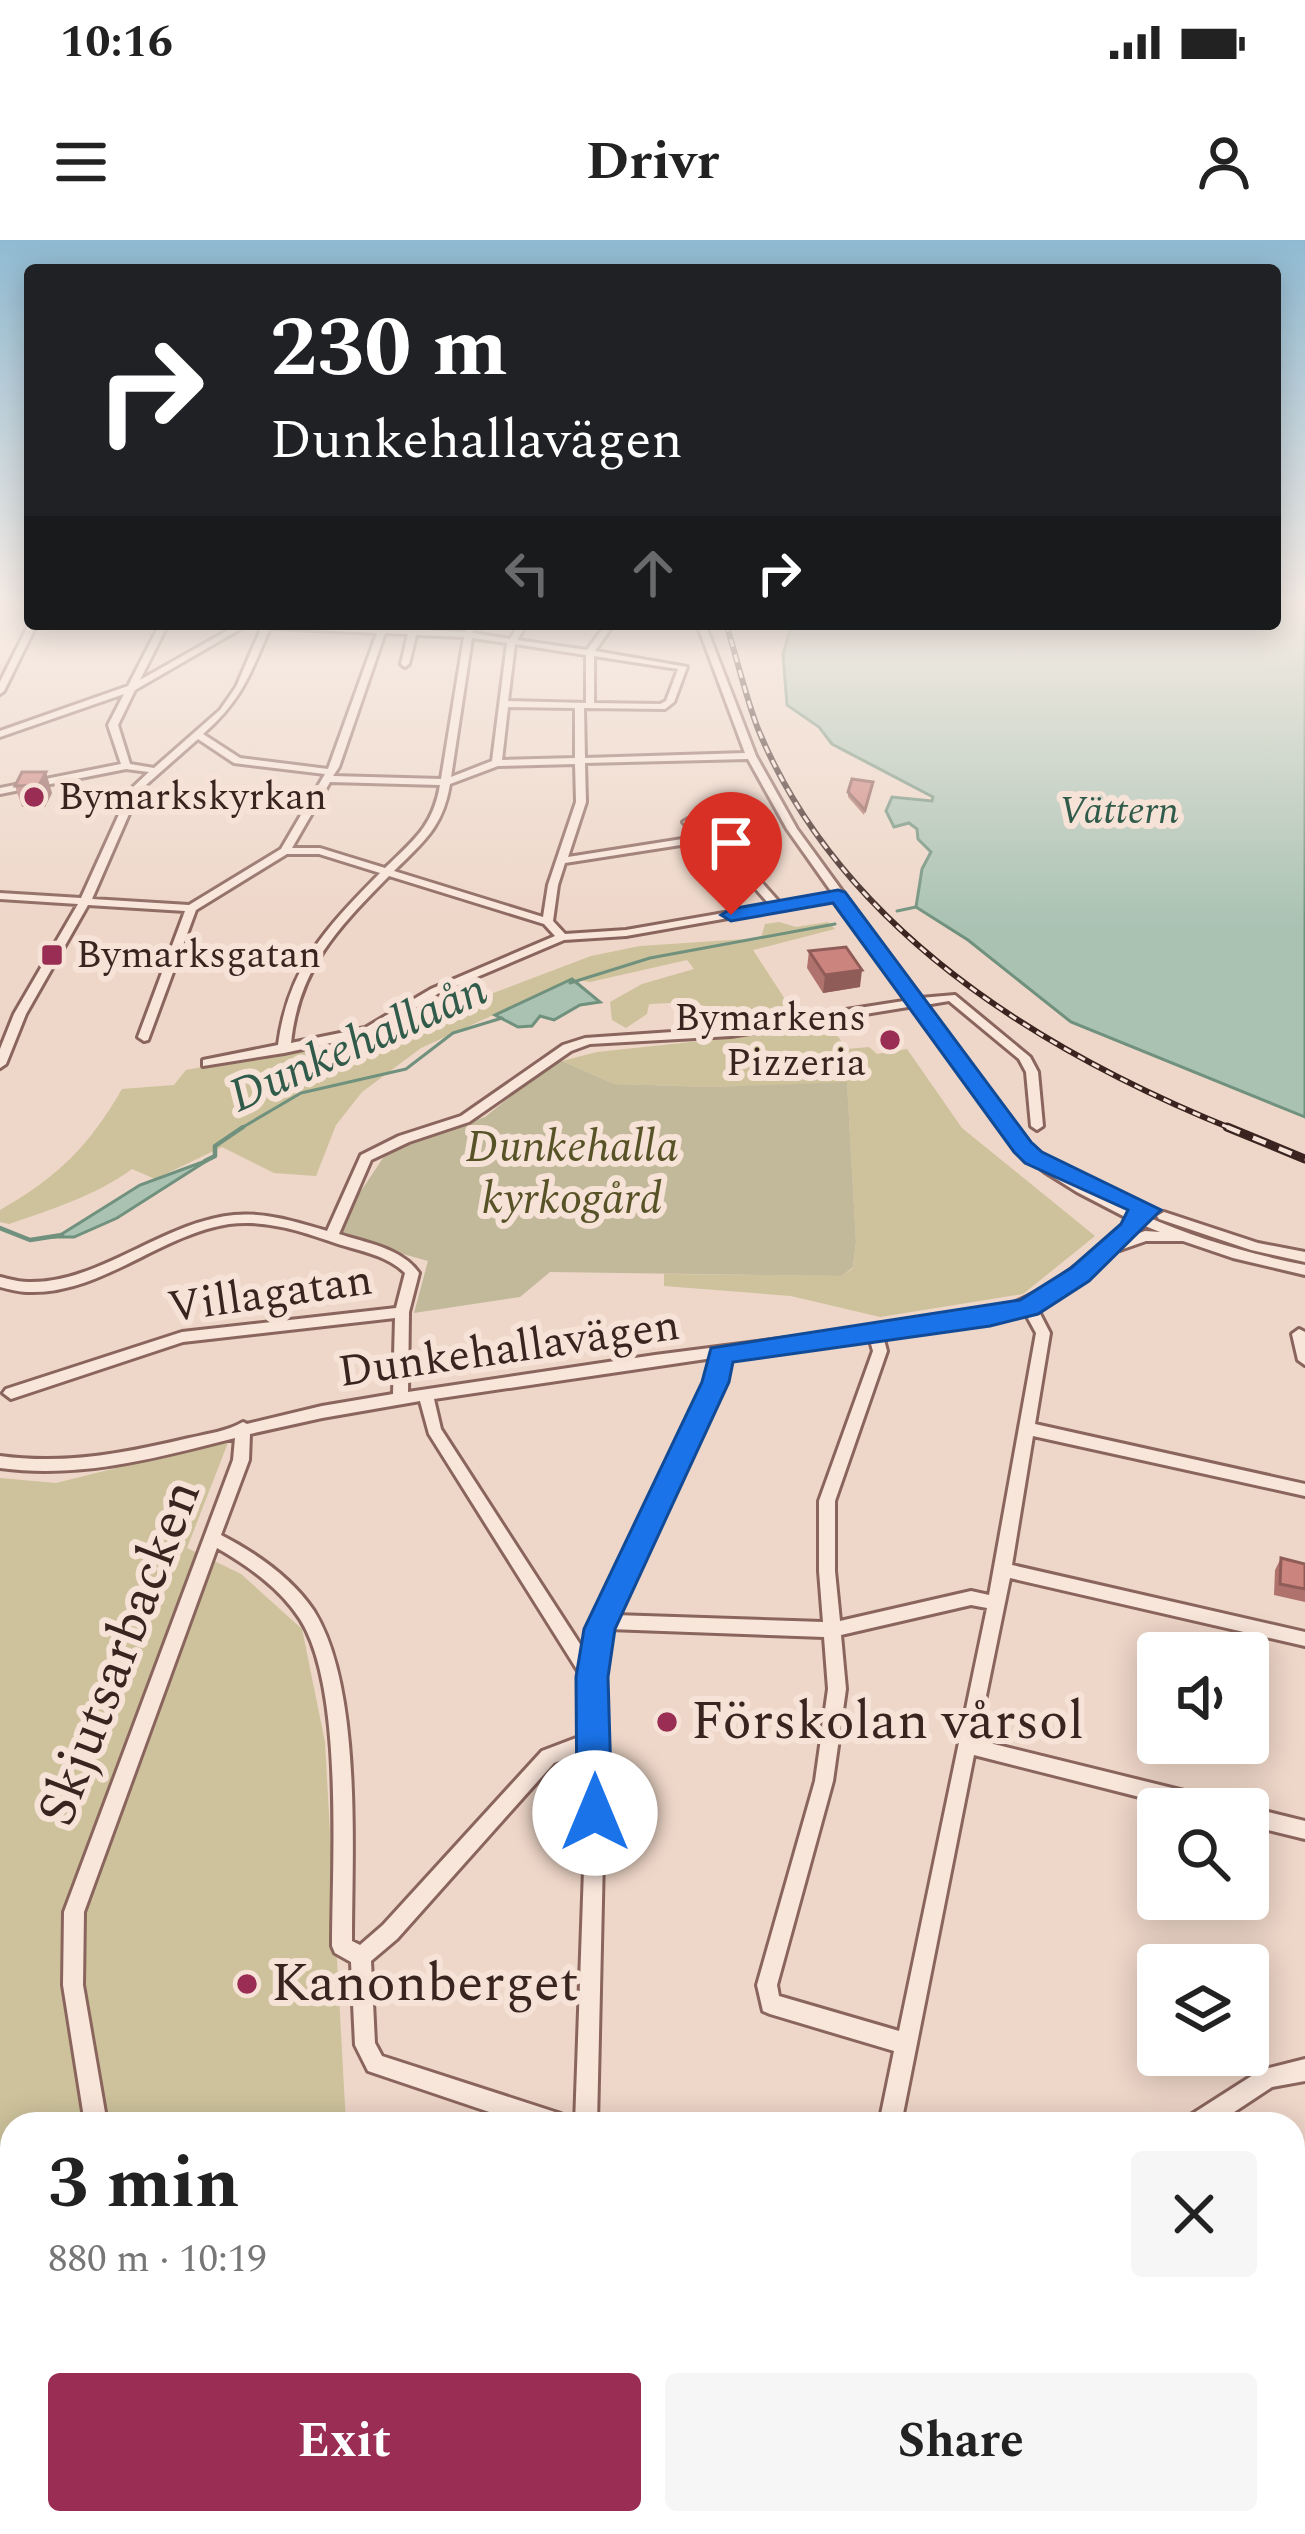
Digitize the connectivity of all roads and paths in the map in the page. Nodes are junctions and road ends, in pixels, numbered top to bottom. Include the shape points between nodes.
1 (58, 714) edge
2 (118, 714) edge
3 (222, 714) edge
4 (351, 714) edge
5 (456, 714) edge
6 (503, 714) edge
7 (584, 714) edge
8 (735, 714) edge
9 (0, 734) edge
10 (198, 735) junction
11 (751, 756) junction
12 (497, 763) junction
13 (579, 763) junction
14 (126, 766) junction
15 (152, 770) junction
16 (329, 775) junction
17 (446, 782) junction
18 (0, 790) edge
19 (688, 822) dead end
20 (702, 839) junction
21 (285, 851) junction
22 (560, 862) junction
23 (389, 871) junction
24 (0, 896) edge
25 (838, 896) junction
26 (85, 902) junction
27 (777, 906) junction
28 (191, 908) junction
29 (548, 922) junction
30 (562, 937) junction
31 (917, 1003) junction
32 (144, 1037) dead end
33 (284, 1049) junction
34 (207, 1063) dead end
35 (0, 1064) edge
36 (1037, 1126) dead end
37 (1034, 1157) junction
38 (1138, 1215) junction
39 (331, 1236) junction
40 (1199, 1242) junction
41 (1106, 1249) junction
42 (1305, 1257) edge
43 (1305, 1270) edge
44 (0, 1282) edge
45 (1029, 1307) junction
46 (402, 1312) junction
47 (875, 1332) junction
48 (1299, 1334) dead end
49 (721, 1354) junction
50 (1305, 1360) edge
51 (11, 1393) dead end
52 (426, 1396) junction
53 (400, 1399) junction
54 (243, 1428) junction
55 (1025, 1428) junction
56 (0, 1462) edge
57 (1305, 1490) edge
58 (212, 1538) junction
59 (1003, 1570) junction
60 (995, 1603) junction
61 (602, 1622) junction
62 (833, 1630) junction
63 (1305, 1639) edge
64 (592, 1677) junction
65 (595, 1739) junction
66 (967, 1745) junction
67 (1138, 1788) edge
68 (1269, 1821) edge
69 (1305, 1830) edge
70 (361, 1957) junction
71 (904, 2044) junction
72 (1305, 2070) edge
73 (94, 2112) edge
74 (522, 2112) edge
75 (586, 2112) edge
76 (892, 2112) edge
77 (1215, 2112) edge

1 - 9 street
2 - 14 street via 113,725
3 - 10 street
4 - 16 street
5 - 17 street
6 - 12 street
7 - 13 street
8 - 11 street
10 - 15 street
10 - 16 street via 237,761
11 - 13 street
11 - 25 street
12 - 13 street
12 - 17 street
13 - 22 street via 581,802
14 - 15 street
14 - 18 street
15 - 26 street via 135,790
16 - 17 street
16 - 21 street
17 - 23 street via 436,818
19 - 20 street
20 - 22 street
20 - 27 street
21 - 23 street via 334,853
21 - 28 street
22 - 29 street
23 - 29 street
23 - 33 street via 307,962 292,992
24 - 26 street
25 - 27 street
25 - 31 street
26 - 28 street
26 - 35 street
27 - 30 street
28 - 32 street
29 - 30 street
30 - 33 street via 435,991 369,1031
31 - 36 street via 951,997 1015,1048 1032,1072
31 - 37 street
31 - 39 street via 566,1048 465,1119 365,1159
33 - 34 street
37 - 38 street
37 - 38 street via 1067,1184
38 - 40 street
38 - 41 street, Dunkehallavägen
38 - 42 street
39 - 44 street via 228,1220 64,1282
39 - 46 street via 409,1265
40 - 41 street via 1145,1236
40 - 43 street
41 - 45 street, Dunkehallavägen
45 - 47 street, Dunkehallavägen
45 - 55 street via 1042,1333
46 - 51 street, Villagatan via 182,1337
46 - 53 street
47 - 49 street, Dunkehallavägen
47 - 62 street via 880,1351 827,1501
48 - 50 street
49 - 52 street, Dunkehallavägen
49 - 61 street
52 - 53 street, Dunkehallavägen
52 - 64 street via 434,1430
53 - 54 street, Dunkehallavägen
54 - 56 street, Dunkehallavägen via 89,1465
54 - 58 street, Skjutsarbacken via 241,1460
55 - 57 street
55 - 59 street
58 - 70 street via 253,1562 315,1629 338,1738 342,1946
58 - 73 street, Skjutsarbacken via 74,1912 73,1985
59 - 60 street
59 - 63 street
60 - 62 street via 971,1598
60 - 66 street
61 - 62 street
61 - 64 street
62 - 71 street via 837,1689 824,1781 767,1985 770,2004
64 - 65 street
65 - 70 street via 548,1757
65 - 75 street
66 - 67 street
66 - 71 street
68 - 69 street
70 - 74 street via 365,2045 376,2064
71 - 76 street
72 - 77 street via 1268,2077

